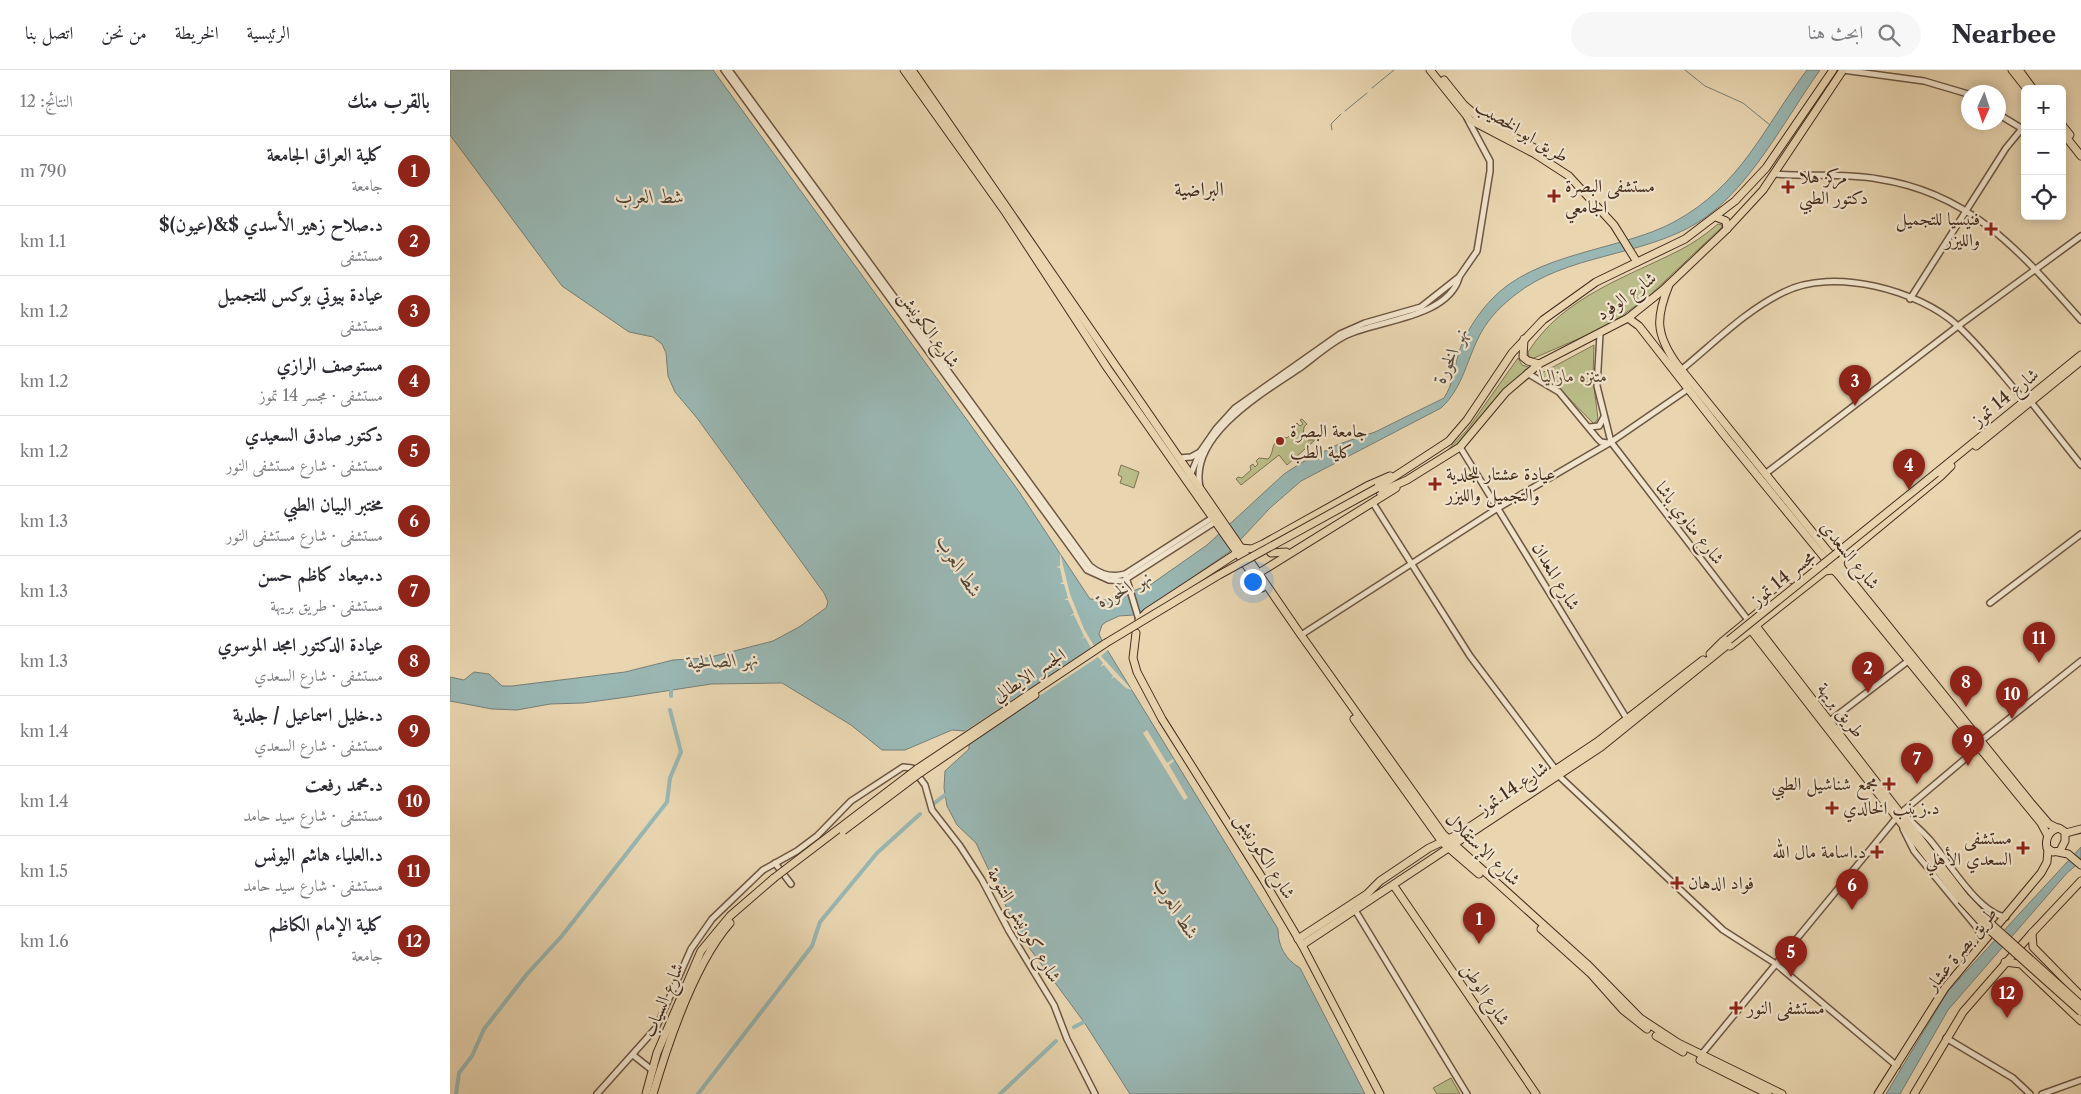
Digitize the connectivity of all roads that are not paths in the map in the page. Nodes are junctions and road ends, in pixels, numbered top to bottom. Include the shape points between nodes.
1 (724, 70) edge
2 (730, 70) edge
3 (904, 70) edge
4 (912, 70) edge
5 (1430, 70) edge
6 (1435, 70) edge
7 (1833, 70) edge
8 (1843, 70) edge
9 (2017, 72) edge
10 (2026, 84) edge
11 (1961, 92) edge
12 (932, 104) junction
13 (1466, 115) junction
14 (2006, 118) edge
15 (2021, 126) edge
16 (2021, 130) edge
17 (2066, 130) edge
18 (2066, 137) edge
19 (2081, 149) edge
20 (1536, 152) junction
21 (2081, 156) edge
22 (1776, 174) junction
23 (1735, 201) junction
24 (1745, 211) junction
25 (1968, 211) junction
26 (1716, 217) junction
27 (1727, 229) junction
28 (2081, 236) edge
29 (1639, 262) junction
30 (2036, 270) junction
31 (1460, 277) junction
32 (1669, 285) junction
33 (1910, 299) junction
34 (1628, 318) junction
35 (2081, 320) edge
36 (1958, 326) junction
37 (1600, 334) junction
38 (1524, 338) junction
39 (1664, 342) junction
40 (1096, 344) junction
41 (1653, 344) junction
42 (2081, 354) edge
43 (2078, 362) edge
44 (1539, 364) junction
45 (1681, 370) junction
46 (1527, 374) junction
47 (1688, 389) junction
48 (2028, 401) junction
49 (1604, 418) junction
50 (1589, 427) junction
51 (1611, 442) junction
52 (1601, 445) junction
53 (1460, 447) junction
54 (1200, 452) junction
55 (1178, 458) junction
56 (1949, 464) junction
57 (2081, 465) edge
58 (1402, 472) junction
59 (1765, 474) junction
60 (1188, 478) junction
61 (1407, 480) junction
62 (1378, 490) junction
63 (1202, 492) junction
64 (1373, 503) junction
65 (1498, 508) junction
66 (1214, 520) junction
67 (1223, 528) junction
68 (2081, 534) edge
69 (1272, 539) junction
70 (1238, 549) junction
71 (1293, 550) junction
72 (1823, 550) junction
73 (1836, 550) junction
74 (1843, 557) junction
75 (1411, 564) junction
76 (1818, 565) junction
77 (1825, 571) junction
78 (1840, 571) junction
79 (1255, 574) junction
80 (1126, 577) junction
81 (1117, 581) junction
82 (1129, 591) junction
83 (1990, 603) dead end
84 (1138, 617) joint
85 (1748, 620) junction
86 (1755, 630) junction
87 (1136, 633) dead end
88 (1300, 636) junction
89 (1730, 641) joint
90 (1713, 655) junction
91 (1908, 661) junction
92 (2081, 661) edge
93 (1628, 719) junction
94 (1828, 722) junction
95 (1980, 744) junction
96 (912, 768) dead end
97 (1557, 773) junction
98 (919, 777) dead end
99 (1899, 814) junction
100 (2057, 828) junction
101 (1431, 829) junction
102 (2081, 829) edge
103 (2066, 833) junction
104 (2048, 836) junction
105 (1464, 838) junction
106 (1448, 844) junction
107 (1429, 848) junction
108 (2048, 849) junction
109 (2058, 852) junction
110 (1439, 855) junction
111 (1464, 858) junction
112 (775, 862) junction
113 (2080, 864) edge
114 (2081, 881) edge
115 (791, 884) dead end
116 (1394, 886) junction
117 (1963, 898) junction
118 (1355, 910) junction
119 (2006, 917) junction
120 (723, 926) junction
121 (2032, 932) junction
122 (1300, 942) junction
123 (1982, 946) junction
124 (2006, 962) junction
125 (1776, 964) junction
126 (2081, 996) edge
127 (2081, 1005) edge
128 (2081, 1012) edge
129 (2081, 1021) edge
130 (1946, 1038) junction
131 (632, 1055) junction
132 (1701, 1056) junction
133 (1897, 1066) junction
134 (652, 1070) junction
135 (2081, 1080) edge
136 (597, 1094) edge
137 (646, 1094) edge
138 (653, 1094) edge
139 (1095, 1094) edge
140 (1380, 1094) edge
141 (1467, 1094) edge
142 (1536, 1094) edge
143 (1768, 1094) edge
144 (1782, 1094) edge
145 (1878, 1094) edge
146 (1914, 1094) edge
147 (2030, 1094) edge
148 (2042, 1094) edge

1 - 81 street, شارع الكونيش via 1074,555 1087,570
2 - 80 street, شارع الكونيش via 1085,561 1101,573
3 - 12 main road
4 - 12 main road
5 - 13 main road, طريق ابو الخصيب
6 - 20 main road, طريق ابو الخصيب via 1474,114
7 - 23 main road, شارع الوفود via 1770,163
8 - 11 street via 1924,81
8 - 22 main road, شارع الوفود
9 - 10 main road
12 - 40 main road
13 - 20 main road, طريق ابو الخصيب via 1481,127
13 - 31 street via 1490,161 1490,171 1477,251
14 - 15 street
16 - 25 street
17 - 19 main road
18 - 21 main road
20 - 29 main road, طريق ابو الخصيب via 1578,180 1614,218
22 - 24 main road, شارع الوفود
22 - 25 street via 1855,176 1897,182 1937,195
23 - 24 main road via 1739,209
23 - 26 main road, شارع الوفود
24 - 27 main road, شارع الوفود
25 - 30 street via 1999,233
25 - 33 street
26 - 27 main road via 1726,220
26 - 29 main road, شارع الوفود via 1685,239
27 - 32 main road, شارع الوفود
28 - 30 street
29 - 38 main road, شارع الوفود via 1585,290
30 - 35 street
30 - 36 street
31 - 54 street via 1421,307 1364,323 1340,334 1235,408
31 - 63 street via 1453,290 1430,308 1341,338 1249,403 1222,429 1207,450 1199,471
32 - 34 main road, شارع الوفود
32 - 39 main road, شارع السعدي via 1658,317
33 - 36 street
33 - 45 street via 1848,281 1799,285 1763,305
34 - 37 main road, شارع الوفود
34 - 41 main road, شارع السعدي
36 - 48 street
36 - 59 street
37 - 44 main road, شارع الوفود
37 - 49 street, شارع مناوي باشا via 1596,376
38 - 44 main road via 1523,356
38 - 58 main road, شارع الوفود via 1456,434
39 - 41 main road via 1657,336
39 - 45 main road, شارع السعدي
40 - 55 main road
40 - 60 main road
41 - 47 main road, شارع السعدي
42 - 43 main road, شارع 14 تموز
43 - 48 main road, شارع 14 تموز
44 - 46 main road, شارع الوفود
45 - 59 main road, شارع السعدي
46 - 50 street via 1558,392
46 - 53 main road, شارع الوفود via 1495,405
47 - 51 street
47 - 72 main road, شارع السعدي
48 - 56 main road, شارع 14 تموز
48 - 57 street
49 - 50 street via 1599,426
49 - 51 street, شارع مناوي باشا
50 - 52 street
51 - 52 street
51 - 85 street, شارع مناوي باشا
52 - 65 street
53 - 61 main road, شارع الوفود
53 - 65 street, شارع المعدان
54 - 55 street
54 - 60 street
55 - 60 main road
56 - 73 main road
56 - 74 main road via 1941,476
56 - 89 main road, مجسر 14 تموز, bridge
58 - 62 main road, شارع الوفود
58 - 69 main road via 1367,486
59 - 72 main road, شارع السعدي
60 - 63 main road
60 - 66 main road
61 - 62 main road, شارع الوفود
61 - 64 main road
62 - 120 main road, الجسر الايطالي, bridge via 1219,575 1098,648 917,769
63 - 67 main road
64 - 71 main road
64 - 75 street
65 - 75 street
65 - 93 street, شارع المعدان
66 - 67 main road
66 - 80 street
67 - 70 main road, شارع الإستقلال
68 - 83 street
69 - 70 main road via 1252,549
69 - 71 main road via 1268,546 1271,553
70 - 79 main road, شارع الإستقلال
70 - 84 main road
71 - 79 main road
72 - 73 main road
72 - 76 main road
72 - 78 main road, شارع السعدي
73 - 74 main road via 1836,558
74 - 78 main road
75 - 88 street
75 - 97 street via 1485,677
76 - 77 main road via 1825,565
76 - 85 main road
77 - 78 main road
77 - 86 main road
78 - 91 main road, شارع السعدي
78 - 95 main road, شارع السعدي
79 - 88 main road, شارع الإستقلال
79 - 101 main road, شارع الإستقلال
80 - 81 street
80 - 82 street
81 - 82 street
82 - 84 street
85 - 90 main road
86 - 90 main road
86 - 94 main road, طريق بريهة
87 - 122 main road, شارع الكورنيش via 1133,658 1162,719 1264,879
88 - 106 main road, شارع الإستقلال
89 - 90 main road, شارع 14 تموز
90 - 93 main road, شارع 14 تموز
90 - 97 main road, شارع 14 تموز via 1623,730
91 - 94 street
91 - 95 main road, شارع السعدي
92 - 95 street
93 - 97 main road, شارع 14 تموز
94 - 99 main road, طريق بريهة
95 - 99 street
95 - 100 main road, شارع السعدي via 2047,822
95 - 104 main road, شارع السعدي
96 - 112 street via 904,768 851,801 817,836
97 - 105 main road, شارع 14 تموز
97 - 106 main road, شارع 14 تموز
97 - 125 street via 1723,930
98 - 139 street, شارع كورنيش التنومة via 925,785 932,810 982,880 1054,1005
99 - 117 main road, طريق بريهة
99 - 119 street via 1930,841 1993,914
99 - 123 street via 1914,851 1978,929
99 - 125 street
100 - 103 main road
100 - 104 main road
101 - 106 main road, شارع الإستقلال
101 - 107 main road
102 - 103 main road
103 - 109 main road via 2065,844
104 - 108 main road
105 - 106 main road, شارع 14 تموز
105 - 111 main road
106 - 107 main road, شارع 14 تموز
106 - 110 main road, شارع 14 تموز
106 - 111 main road, شارع الإستقلال
107 - 122 main road, شارع 14 تموز
108 - 109 main road
108 - 119 main road, طريق بصرة عشار via 2045,868
109 - 113 main road
110 - 111 main road
110 - 116 main road, شارع 14 تموز
111 - 132 main road, شارع الإستقلال via 1592,968 1640,1018
111 - 143 main road, شارع الإستقلال via 1586,969 1636,1022 1669,1044
112 - 115 street
112 - 131 street via 749,882 702,931 656,1028
114 - 121 main road
116 - 118 main road, شارع 14 تموز
116 - 142 main road, شارع الوطن
117 - 127 main road, bridge
117 - 128 main road, bridge via 1985,926
118 - 122 main road, شارع 14 تموز
118 - 141 street
119 - 123 main road, طريق بصرة عشار
120 - 134 main road, شارع السياب via 696,962
120 - 138 main road, شارع السياب via 666,1048
121 - 124 main road
121 - 126 main road via 2033,947
122 - 140 main road, شارع الكورنيش
123 - 133 main road, طريق بصرة عشار via 1945,988
124 - 129 main road via 2021,964
124 - 130 main road via 1963,1012
125 - 132 street
125 - 133 street
130 - 146 main road
130 - 147 street via 2012,1078
131 - 134 street
131 - 136 street
132 - 144 main road, شارع الإستقلال
133 - 145 main road, طريق بصرة عشار
134 - 137 main road, شارع السياب
135 - 148 street

